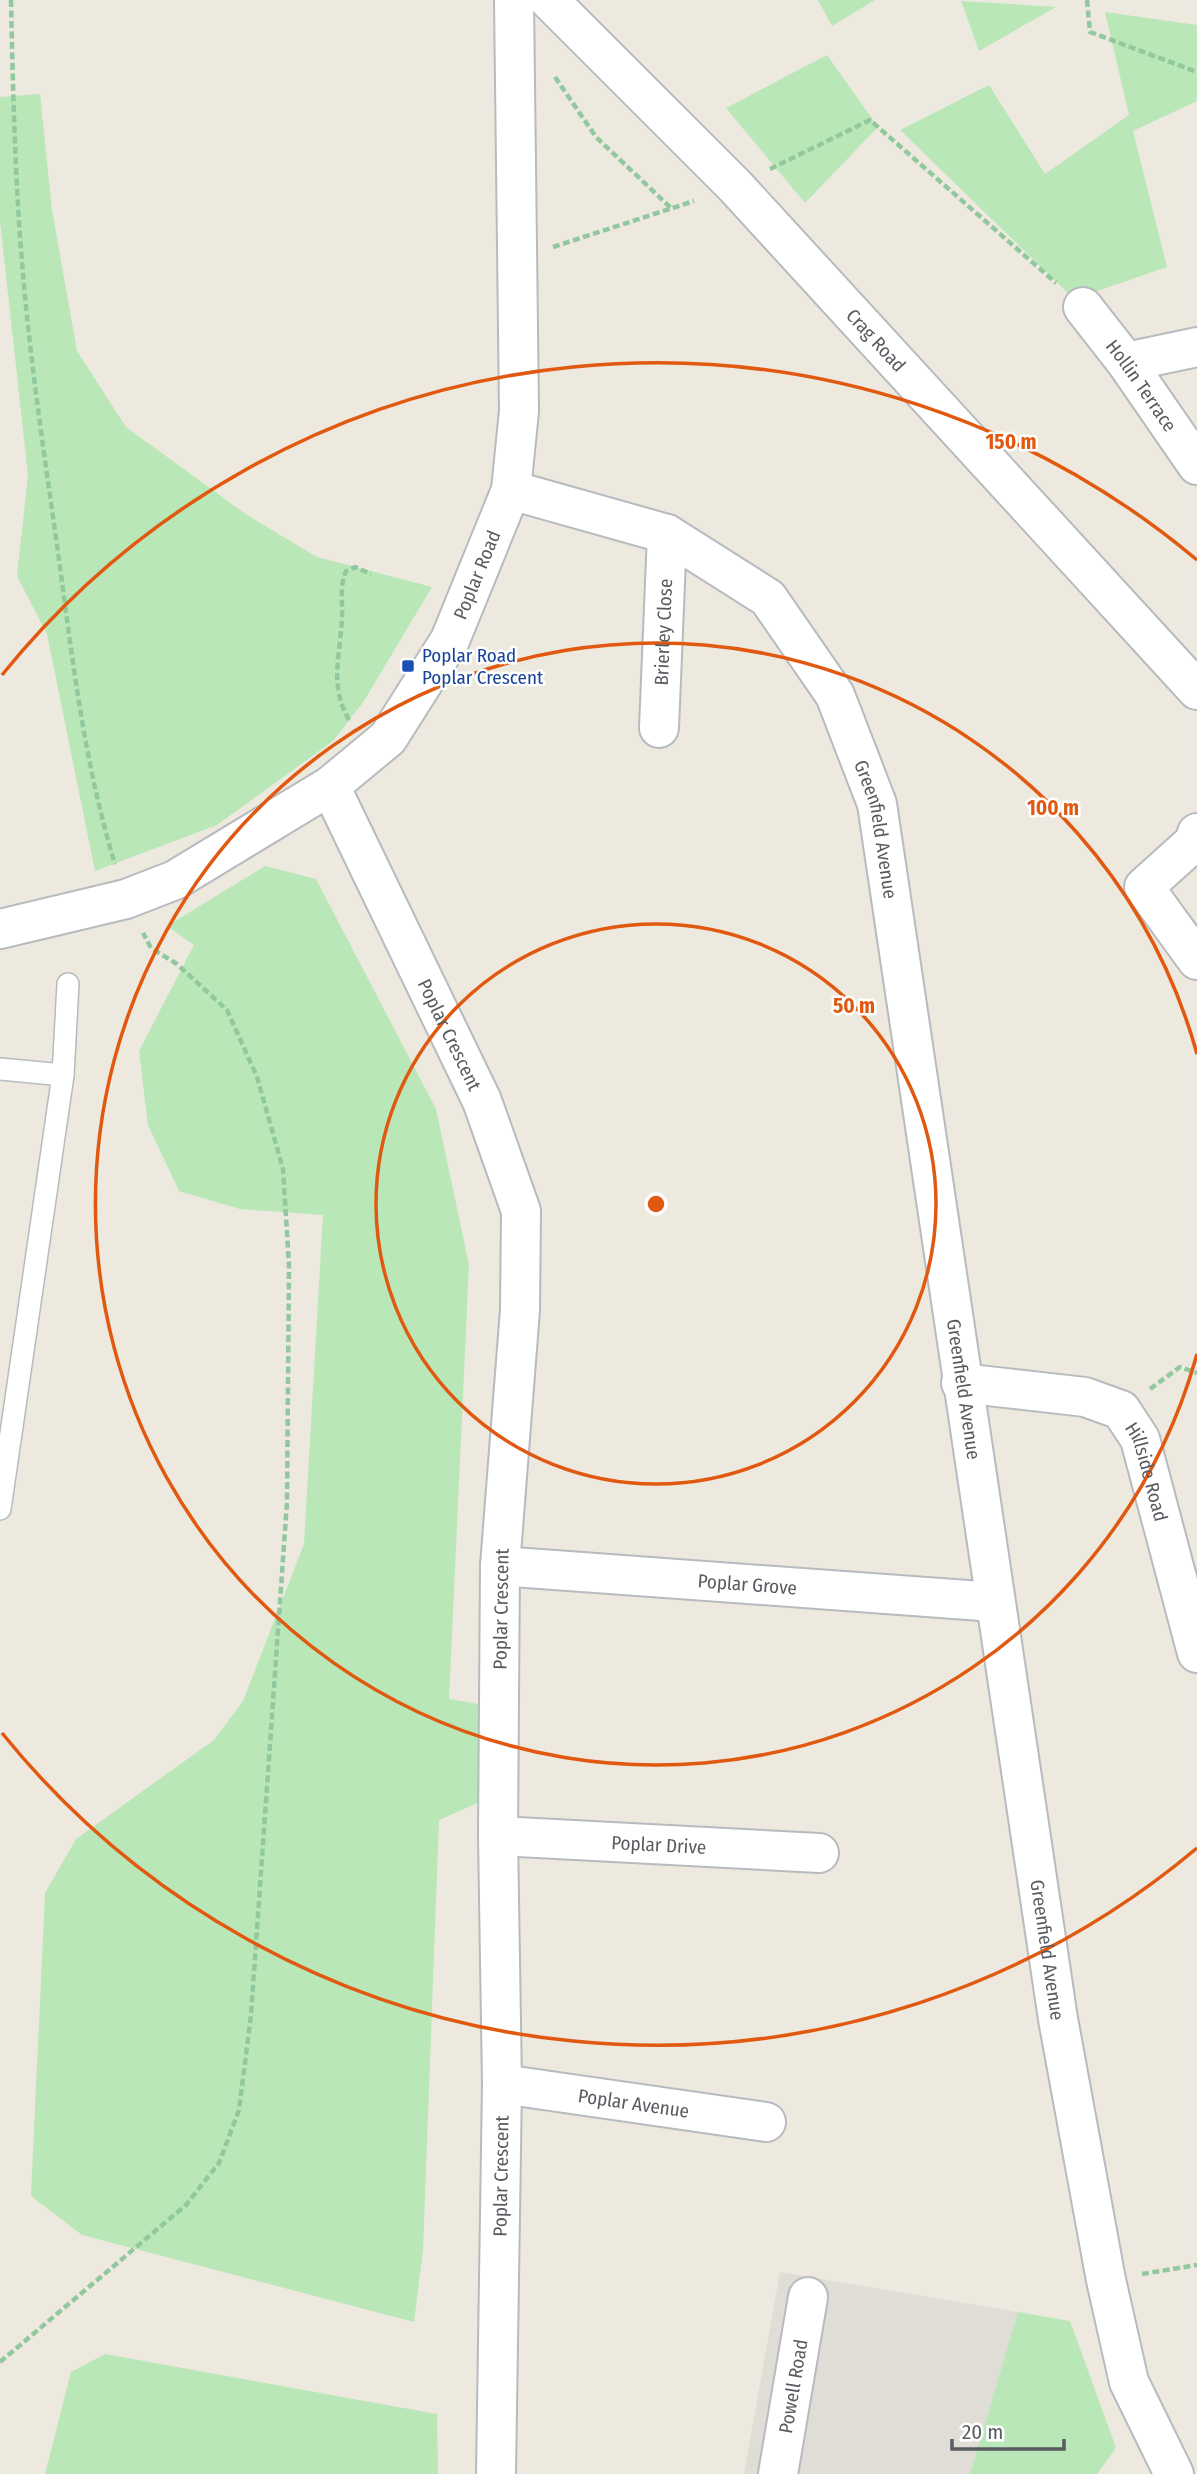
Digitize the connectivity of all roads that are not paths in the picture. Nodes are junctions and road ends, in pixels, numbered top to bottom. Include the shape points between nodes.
1 (514, 0) edge
2 (549, 0) edge
3 (1083, 307) road end
4 (1197, 347) edge
5 (1126, 362) junction
6 (1197, 465) edge
7 (511, 490) junction
8 (667, 534) junction
9 (1197, 690) edge
10 (659, 728) dead end
11 (330, 786) junction
12 (1197, 833) edge
13 (3, 928) edge
14 (1197, 960) edge
15 (68, 984) dead end
16 (0, 1069) edge
17 (63, 1075) junction
18 (961, 1382) junction
19 (0, 1509) edge
20 (500, 1566) junction
21 (995, 1602) junction
22 (1197, 1653) edge
23 (498, 1836) junction
24 (819, 1853) dead end
25 (502, 2084) junction
26 (766, 2122) dead end
27 (808, 2297) dead end
28 (496, 2474) edge
29 (778, 2474) edge
30 (1173, 2474) edge

1 - 7 street, Poplar Road via 519,411
2 - 9 street, Crag Road via 735,186
3 - 5 street, Hollin Terrace
4 - 5 street
5 - 6 street, Hollin Terrace
7 - 8 street, Greenfield Avenue
7 - 11 street, Poplar Road via 450,640 388,738
8 - 10 street, Brierley Close
8 - 18 street, Greenfield Avenue via 768,598 835,695 877,804
11 - 13 street, Poplar Road via 175,880 126,899
11 - 20 street, Poplar Crescent via 482,1101 521,1211 520,1310
12 - 14 street via 1194,842 1144,887
15 - 17 lane
16 - 17 lane
17 - 19 lane
18 - 21 street, Greenfield Avenue
18 - 22 street, Hillside Road via 1085,1397 1121,1410 1140,1439
20 - 21 street, Poplar Grove
20 - 23 street, Poplar Crescent
21 - 30 street, Greenfield Avenue via 1058,2018 1107,2280 1129,2382
23 - 24 street, Poplar Drive
23 - 25 street, Poplar Crescent
25 - 26 street, Poplar Avenue
25 - 28 street, Poplar Crescent
27 - 29 street, Powell Road

